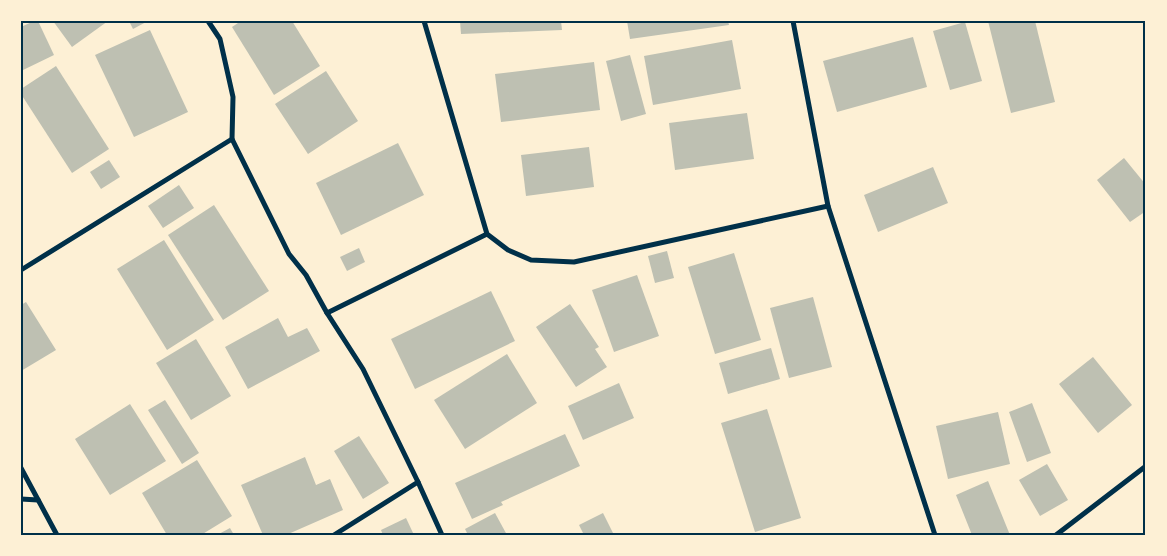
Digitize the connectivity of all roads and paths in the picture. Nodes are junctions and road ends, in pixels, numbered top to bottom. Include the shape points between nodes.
1 (208, 21) edge
2 (424, 21) edge
3 (793, 21) edge
4 (232, 139) junction
5 (828, 206) junction
6 (487, 234) junction
7 (21, 270) edge
8 (327, 314) junction
9 (1145, 467) edge
10 (21, 468) edge
11 (418, 482) junction
12 (21, 499) edge
13 (38, 500) junction
14 (56, 535) edge
15 (334, 535) edge
16 (442, 535) edge
17 (935, 535) edge
18 (1056, 535) edge

1 - 4 street via 220,38 233,97
2 - 6 street
3 - 5 street
4 - 7 street
4 - 8 street via 289,254 306,275
5 - 6 street via 574,262 531,260 508,250
5 - 17 street
6 - 8 street
8 - 11 street via 363,369
9 - 18 street
10 - 13 street
11 - 15 street
11 - 16 street
12 - 13 street
13 - 14 street

